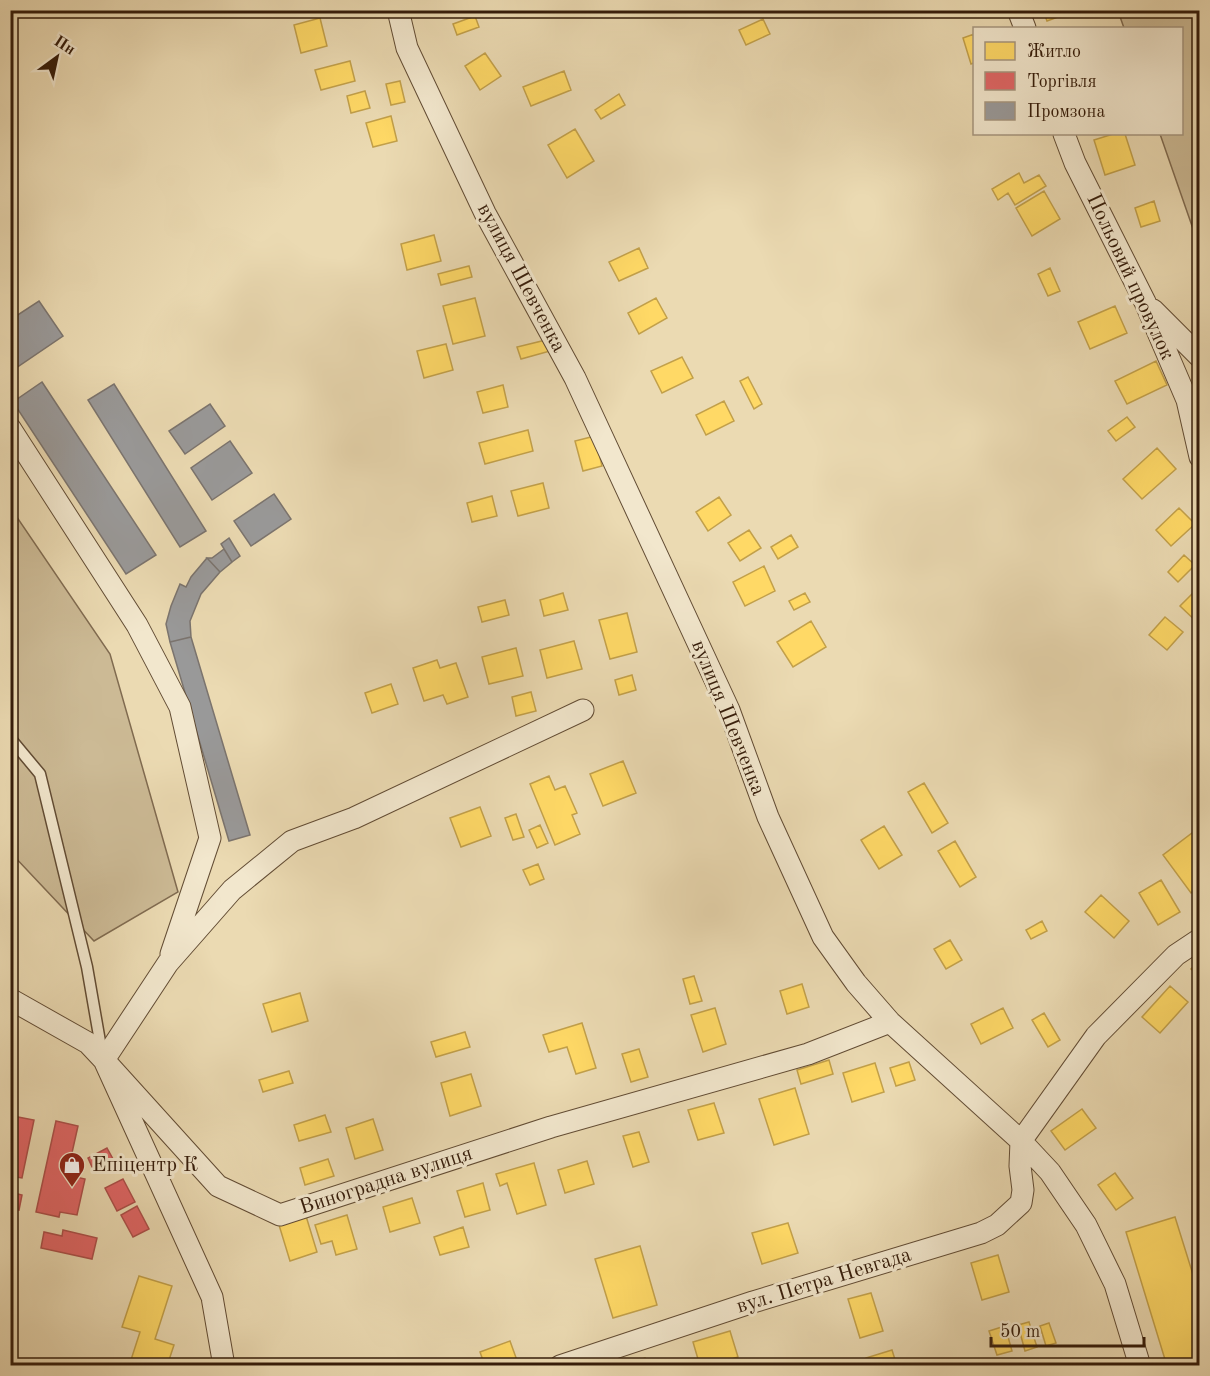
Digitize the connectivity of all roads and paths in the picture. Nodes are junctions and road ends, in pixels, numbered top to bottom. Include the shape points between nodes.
1 (398, 10) edge
2 (1018, 10) edge
3 (1025, 27) edge
4 (1064, 135) edge
5 (1145, 302) junction
6 (1200, 357) edge
7 (10, 428) edge
8 (1200, 457) edge
9 (583, 710) dead end
10 (10, 738) edge
11 (1200, 939) edge
12 (168, 963) junction
13 (10, 999) edge
14 (890, 1022) junction
15 (104, 1060) junction
16 (1021, 1141) junction
17 (224, 1365) edge
18 (561, 1365) edge
19 (1140, 1365) edge

1 - 14 street, вулиця Шевченка via 407,48 441,120 485,213 574,378 729,710 768,817 824,937
2 - 3 street
4 - 5 street, Польовий провулок
5 - 6 street
5 - 8 street, Польовий провулок via 1187,400
7 - 12 street via 138,625 180,707 210,838
9 - 12 street via 354,818 292,841 232,890
10 - 15 lane via 40,774 87,967
11 - 16 street via 1176,955 1096,1036
12 - 15 street
13 - 15 street, Виноградна вулиця via 88,1043
14 - 15 street, Виноградна вулиця via 808,1054 551,1127 280,1215 218,1186
14 - 16 street, вулиця Шевченка
15 - 17 street via 212,1297
16 - 18 street, вул. Петра Невгада via 1021,1203 997,1225 981,1233
16 - 19 street, вулиця Шевченка via 1050,1172 1086,1225 1115,1284

